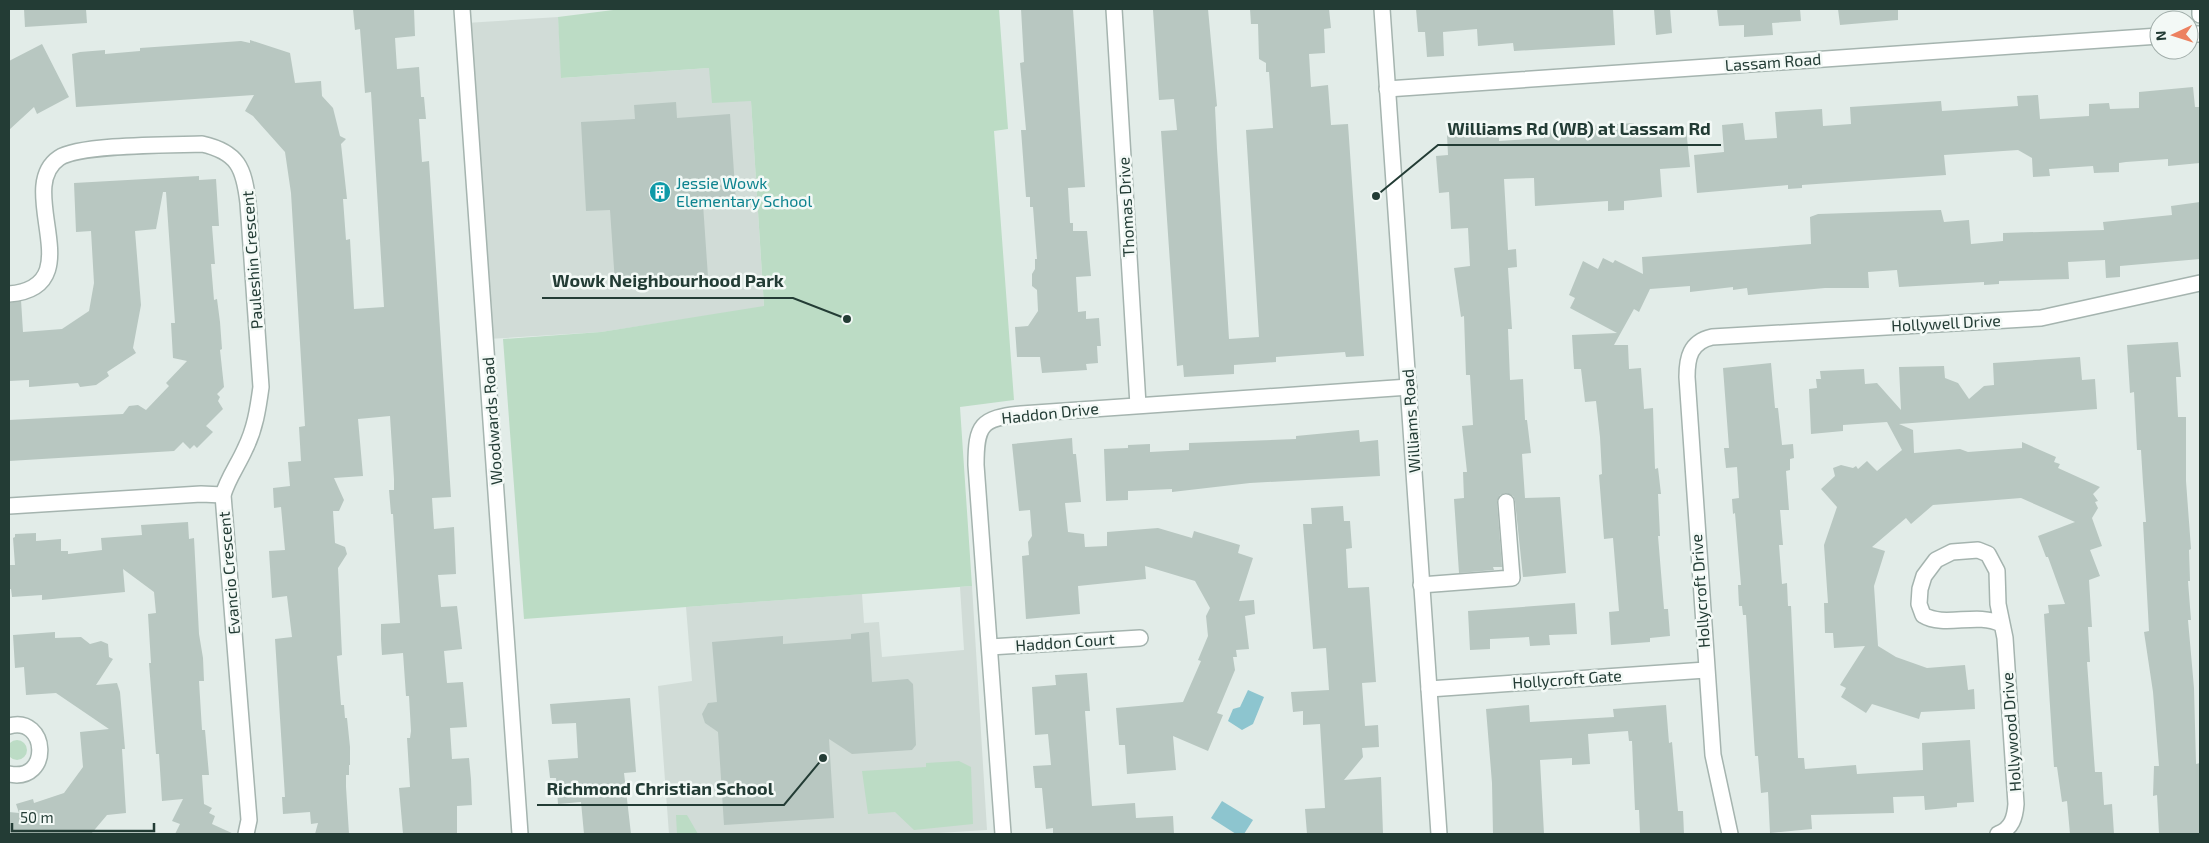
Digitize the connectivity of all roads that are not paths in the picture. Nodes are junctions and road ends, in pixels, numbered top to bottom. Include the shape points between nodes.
1 (462, 9) edge
2 (1114, 9) edge
3 (1382, 9) edge
4 (2200, 9) edge
5 (2200, 15) edge
6 (2149, 37) edge
7 (1387, 89) junction
8 (2200, 284) edge
9 (9, 294) edge
10 (1692, 348) joint
11 (1410, 388) junction
12 (1138, 405) junction
13 (223, 495) junction
14 (1506, 502) dead end
15 (9, 506) edge
16 (1421, 585) junction
17 (2001, 624) junction
18 (1140, 638) dead end
19 (990, 647) junction
20 (1706, 670) junction
21 (1429, 689) junction
22 (9, 726) edge
23 (9, 774) edge
24 (246, 834) edge
25 (520, 834) edge
26 (1003, 834) edge
27 (1439, 834) edge
28 (1730, 834) edge
29 (1998, 834) edge

1 - 25 street, Woodwards Road
2 - 12 street, Thomas Drive
3 - 7 street, Williams Road
4 - 5 street
6 - 7 street, Lassam Road
7 - 11 street, Williams Road
8 - 10 street, Hollywell Drive via 2041,318 1712,337
9 - 13 street, Pauleshin Crescent via 33,290 45,280 49,266 44,188 50,166 59,158 83,150 177,144 202,144 230,154 238,162 247,187 261,388 252,434
10 - 20 street, Hollycroft Drive via 1687,378
11 - 12 street, Haddon Drive
11 - 16 street, Williams Road
12 - 19 street, Haddon Drive via 999,416 983,425 976,440 976,465
13 - 15 street, Evancio Crescent
13 - 24 street, Evancio Crescent via 248,812
14 - 16 street via 1512,578
16 - 21 street, Williams Road
17 - 17 street, Hollywood Drive via 1997,571 1988,554 1978,550 1952,552 1936,560 1924,576 1920,589 1919,604 1924,614 1934,619 1988,619
17 - 29 street, Hollywood Drive via 2005,638 2016,804 2012,822
18 - 19 street, Haddon Court
19 - 26 street, Haddon Drive
20 - 21 street, Hollycroft Gate
20 - 28 street, Hollycroft Drive via 1713,755
21 - 27 street, Williams Road
22 - 23 street via 28,728 39,741 40,749 36,764 30,770 23,774

